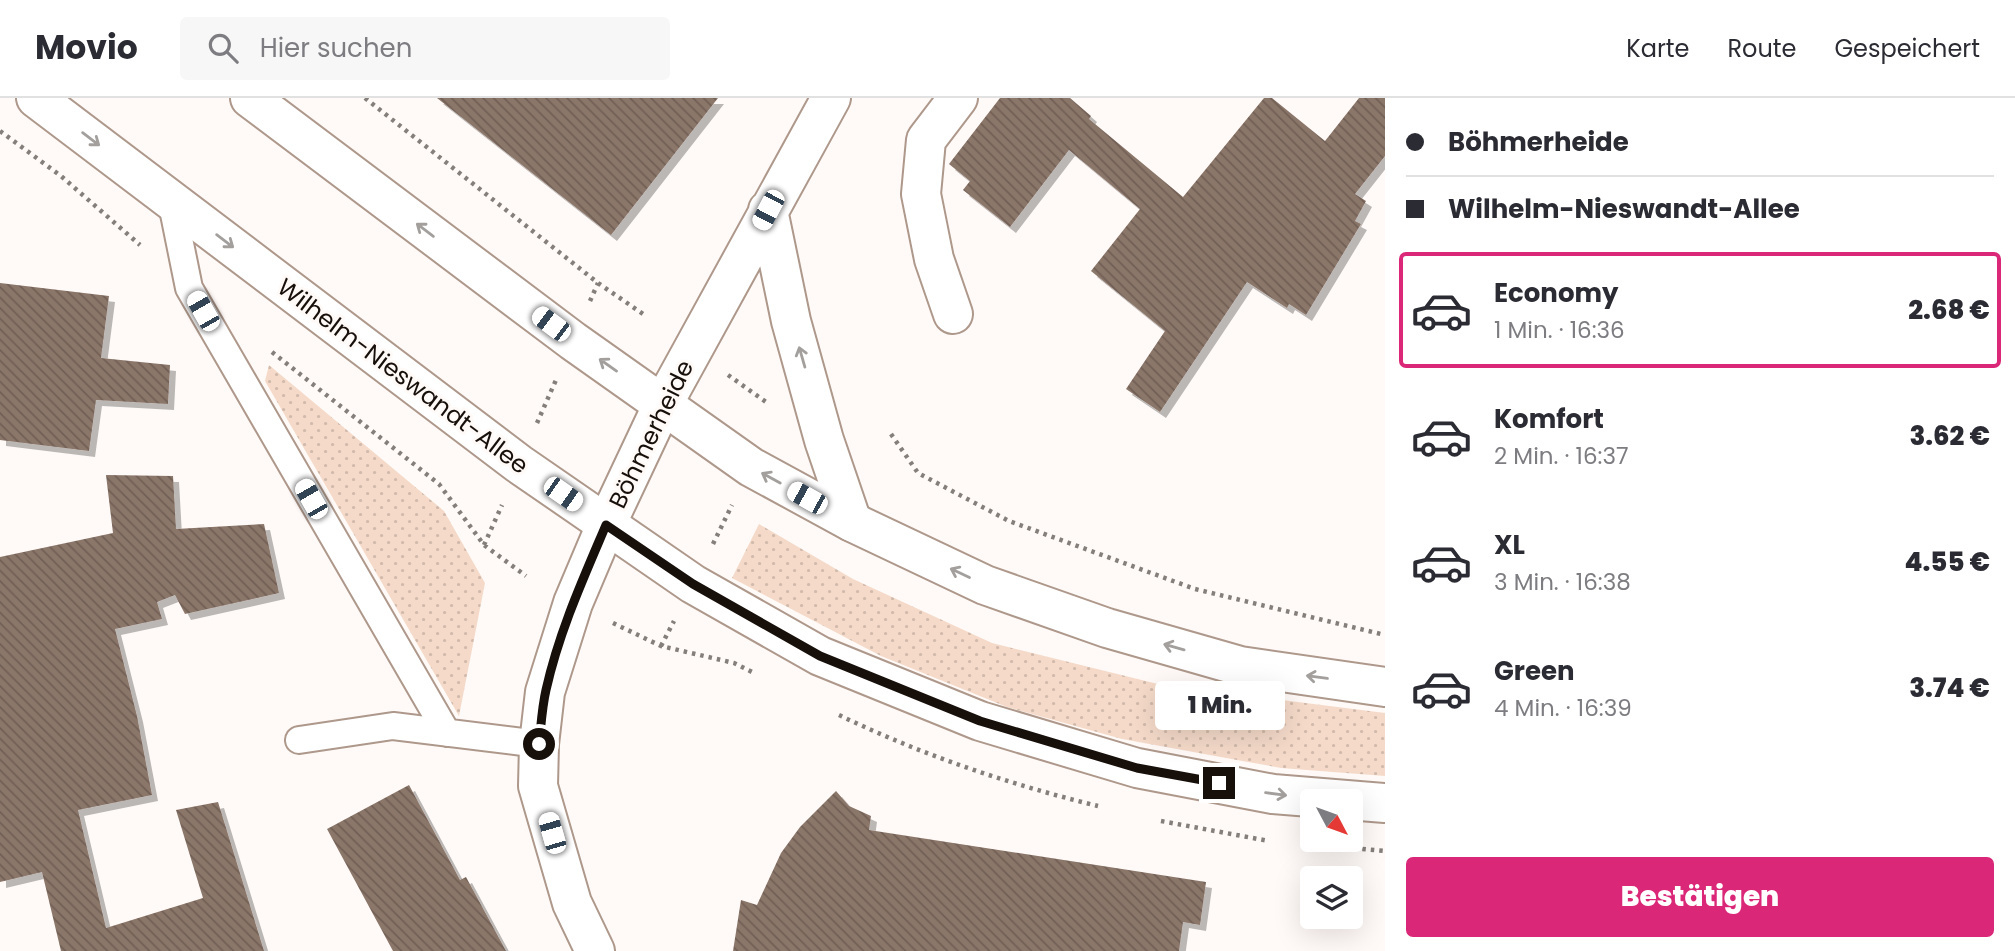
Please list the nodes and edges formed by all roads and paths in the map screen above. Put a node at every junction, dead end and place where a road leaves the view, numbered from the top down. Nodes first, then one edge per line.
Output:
1 (36, 98) edge
2 (250, 98) edge
3 (365, 98) edge
4 (831, 98) edge
5 (958, 98) edge
6 (171, 200) junction
7 (768, 210) junction
8 (598, 283) junction
9 (953, 314) dead end
10 (646, 316) dead end
11 (573, 341) junction
12 (693, 350) junction
13 (663, 404) junction
14 (777, 409) dead end
15 (891, 434) dead end
16 (519, 464) junction
17 (751, 467) junction
18 (852, 522) junction
19 (606, 525) junction
20 (484, 545) dead end
21 (693, 584) junction
22 (573, 603) junction
23 (1385, 635) edge
24 (661, 646) dead end
25 (1385, 687) edge
26 (447, 733) junction
27 (299, 740) dead end
28 (539, 744) junction
29 (1385, 803) edge
30 (595, 951) edge

1 -> 6 main road, Wilhelm-Nieswandt-Allee
11 -> 2 main road
3 - 8 path
4 - 7 main road, Böhmerheide
5 - 9 main road
6 -> 16 main road, Wilhelm-Nieswandt-Allee
6 - 26 lane
7 - 12 main road, Böhmerheide
18 -> 7 main road
8 - 10 path
8 - 11 path
13 -> 11 main road
11 - 16 path
12 - 13 main road, Böhmerheide
12 - 14 path
13 - 17 main road
13 - 19 main road, Böhmerheide
15 - 23 path
16 - 19 main road, Wilhelm-Nieswandt-Allee
16 - 20 path
18 -> 17 main road
17 - 21 path
25 -> 18 main road
19 - 21 main road, Wilhelm-Nieswandt-Allee
19 - 22 main road, Böhmerheide
21 -> 29 main road, Wilhelm-Nieswandt-Allee
22 - 24 path
22 - 28 main road, Böhmerheide
26 - 27 lane
26 - 28 lane
28 - 30 main road, Böhmerheide

